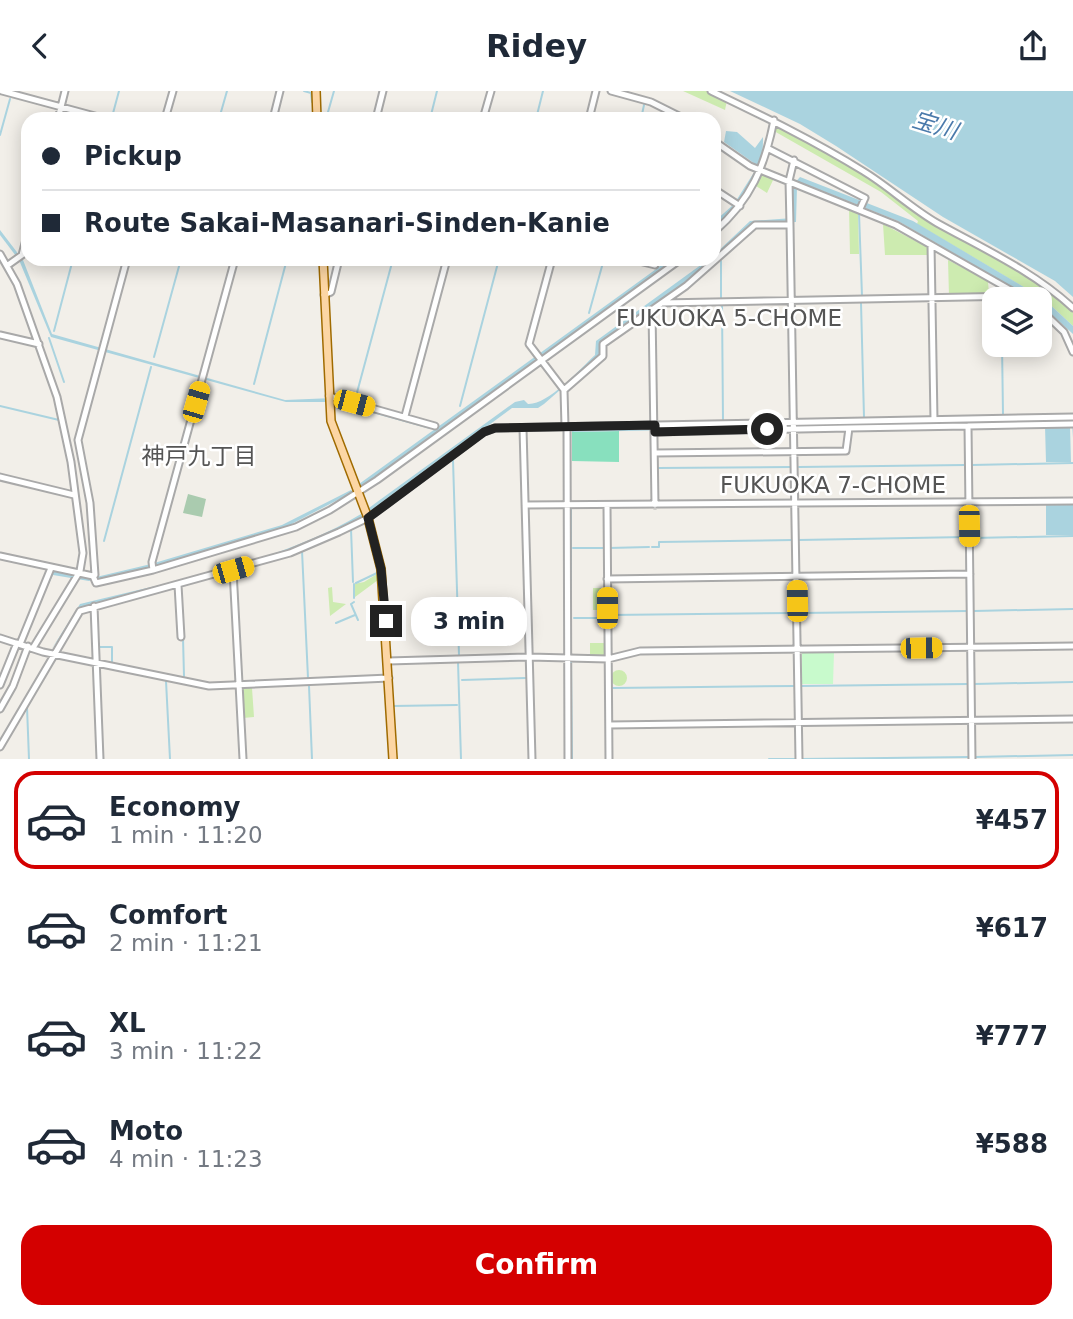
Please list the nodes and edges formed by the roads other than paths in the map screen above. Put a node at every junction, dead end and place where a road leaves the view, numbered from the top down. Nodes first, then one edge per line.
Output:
1 (2, 91) edge
2 (65, 91) edge
3 (173, 91) edge
4 (280, 91) edge
5 (316, 91) edge
6 (383, 91) edge
7 (491, 91) edge
8 (611, 91) edge
9 (711, 91) edge
10 (596, 92) edge
11 (61, 107) junction
12 (60, 112) edge
13 (80, 112) edge
14 (167, 112) edge
15 (275, 112) edge
16 (317, 112) edge
17 (378, 112) edge
18 (486, 112) edge
19 (591, 112) edge
20 (672, 112) edge
21 (774, 120) junction
22 (721, 145) edge
23 (769, 149) junction
24 (794, 160) junction
25 (759, 169) junction
26 (794, 183) junction
27 (721, 192) edge
28 (738, 204) junction
29 (861, 206) junction
30 (790, 222) junction
31 (721, 224) edge
32 (931, 245) junction
33 (0, 254) edge
34 (21, 254) edge
35 (721, 257) edge
36 (8, 265) junction
37 (125, 266) edge
38 (233, 266) edge
39 (323, 266) edge
40 (337, 266) edge
41 (445, 266) edge
42 (550, 266) edge
43 (671, 266) edge
44 (709, 266) edge
45 (1004, 287) edge
46 (324, 295) junction
47 (932, 298) junction
48 (982, 298) edge
49 (792, 301) junction
50 (662, 303) junction
51 (1073, 308) edge
52 (652, 310) junction
53 (1052, 320) edge
54 (0, 335) edge
55 (39, 344) junction
56 (1073, 352) edge
57 (539, 358) junction
58 (562, 388) junction
59 (329, 400) junction
60 (405, 416) junction
61 (934, 420) junction
62 (1073, 422) edge
63 (968, 423) junction
64 (435, 426) dead end
65 (794, 426) junction
66 (566, 427) junction
67 (523, 428) junction
68 (849, 428) junction
69 (655, 429) junction
70 (78, 440) junction
71 (67, 444) junction
72 (795, 451) junction
73 (655, 453) junction
74 (0, 477) edge
75 (358, 492) junction
76 (74, 495) junction
77 (1073, 501) edge
78 (969, 502) junction
79 (796, 503) junction
80 (568, 504) junction
81 (525, 505) junction
82 (655, 505) junction
83 (607, 506) junction
84 (368, 518) junction
85 (0, 556) edge
86 (153, 567) junction
87 (51, 568) junction
88 (233, 570) junction
89 (970, 574) junction
90 (797, 576) junction
91 (76, 577) junction
92 (93, 578) junction
93 (607, 579) junction
94 (178, 585) junction
95 (94, 606) junction
96 (181, 637) dead end
97 (0, 638) edge
98 (18, 643) junction
99 (1073, 646) edge
100 (31, 647) junction
101 (971, 647) junction
102 (798, 650) junction
103 (54, 654) junction
104 (529, 657) junction
105 (568, 659) junction
106 (608, 659) junction
107 (388, 661) junction
108 (96, 662) junction
109 (389, 678) junction
110 (0, 685) edge
111 (239, 685) junction
112 (0, 709) edge
113 (1073, 719) edge
114 (972, 720) junction
115 (799, 723) junction
116 (609, 725) junction
117 (0, 747) edge
118 (100, 759) edge
119 (243, 759) edge
120 (393, 759) edge
121 (532, 759) edge
122 (568, 759) edge
123 (609, 759) edge
124 (799, 759) edge
125 (972, 759) edge

1 - 11 street
2 - 11 street
3 - 14 street
4 - 15 street
5 - 16 main road
6 - 17 street
7 - 18 street
8 - 20 street
9 - 21 street
10 - 19 street
11 - 12 street
11 - 13 street
21 - 23 street
21 - 51 street
22 - 25 street
23 - 24 street
23 - 25 street
24 - 26 street
24 - 29 street
25 - 26 street
25 - 28 street
26 - 29 street
26 - 30 street
27 - 28 street
28 - 31 street
29 - 32 street
30 - 35 street
30 - 49 street
32 - 45 street
32 - 47 street
33 - 36 street
34 - 36 street
36 - 55 street
37 - 70 street
38 - 86 street
39 - 46 main road
40 - 46 street
41 - 60 street
42 - 57 street
43 - 57 street
44 - 50 street
46 - 59 main road
47 - 48 street
47 - 49 street
47 - 61 street
49 - 50 street
49 - 65 street
50 - 52 street
52 - 58 street
52 - 69 street
53 - 56 street
54 - 55 street
55 - 71 street
57 - 58 street
57 - 75 street
58 - 66 street
59 - 60 street
59 - 75 main road
60 - 64 street
61 - 63 street
61 - 65 street
62 - 63 street
63 - 68 street
63 - 78 street
65 - 68 street
65 - 69 street
65 - 72 street
66 - 67 street
66 - 69 street
66 - 80 street
67 - 81 street
67 - 84 street
68 - 72 street
69 - 73 street
70 - 71 street
70 - 92 street
71 - 76 street
72 - 73 street
72 - 79 street
73 - 82 street
74 - 76 street
75 - 84 main road
75 - 86 street
76 - 91 street
77 - 78 street
78 - 79 street
78 - 89 street
79 - 82 street
79 - 90 street
80 - 81 street
80 - 83 street
80 - 105 street
81 - 104 street
82 - 83 street
83 - 93 street
84 - 88 street
84 - 107 main road
85 - 87 street
86 - 92 street
87 - 91 street
87 - 98 street
88 - 94 street
88 - 111 street
89 - 90 street
89 - 101 street
90 - 93 street
90 - 102 street
91 - 92 street
91 - 100 street
93 - 106 street
94 - 95 street
94 - 96 street
95 - 103 street
95 - 108 street
97 - 98 street
98 - 100 street
98 - 110 street
99 - 101 street
100 - 103 street
100 - 112 street
101 - 102 street
101 - 114 street
102 - 106 street
102 - 115 street
103 - 108 street
103 - 117 street
104 - 105 street
104 - 107 street
104 - 121 street
105 - 106 street
105 - 122 street
106 - 116 street
107 - 109 main road
108 - 111 street
108 - 118 street
109 - 111 street
109 - 120 main road
111 - 119 street
113 - 114 street
114 - 115 street
114 - 125 street
115 - 116 street
115 - 124 street
116 - 123 street

